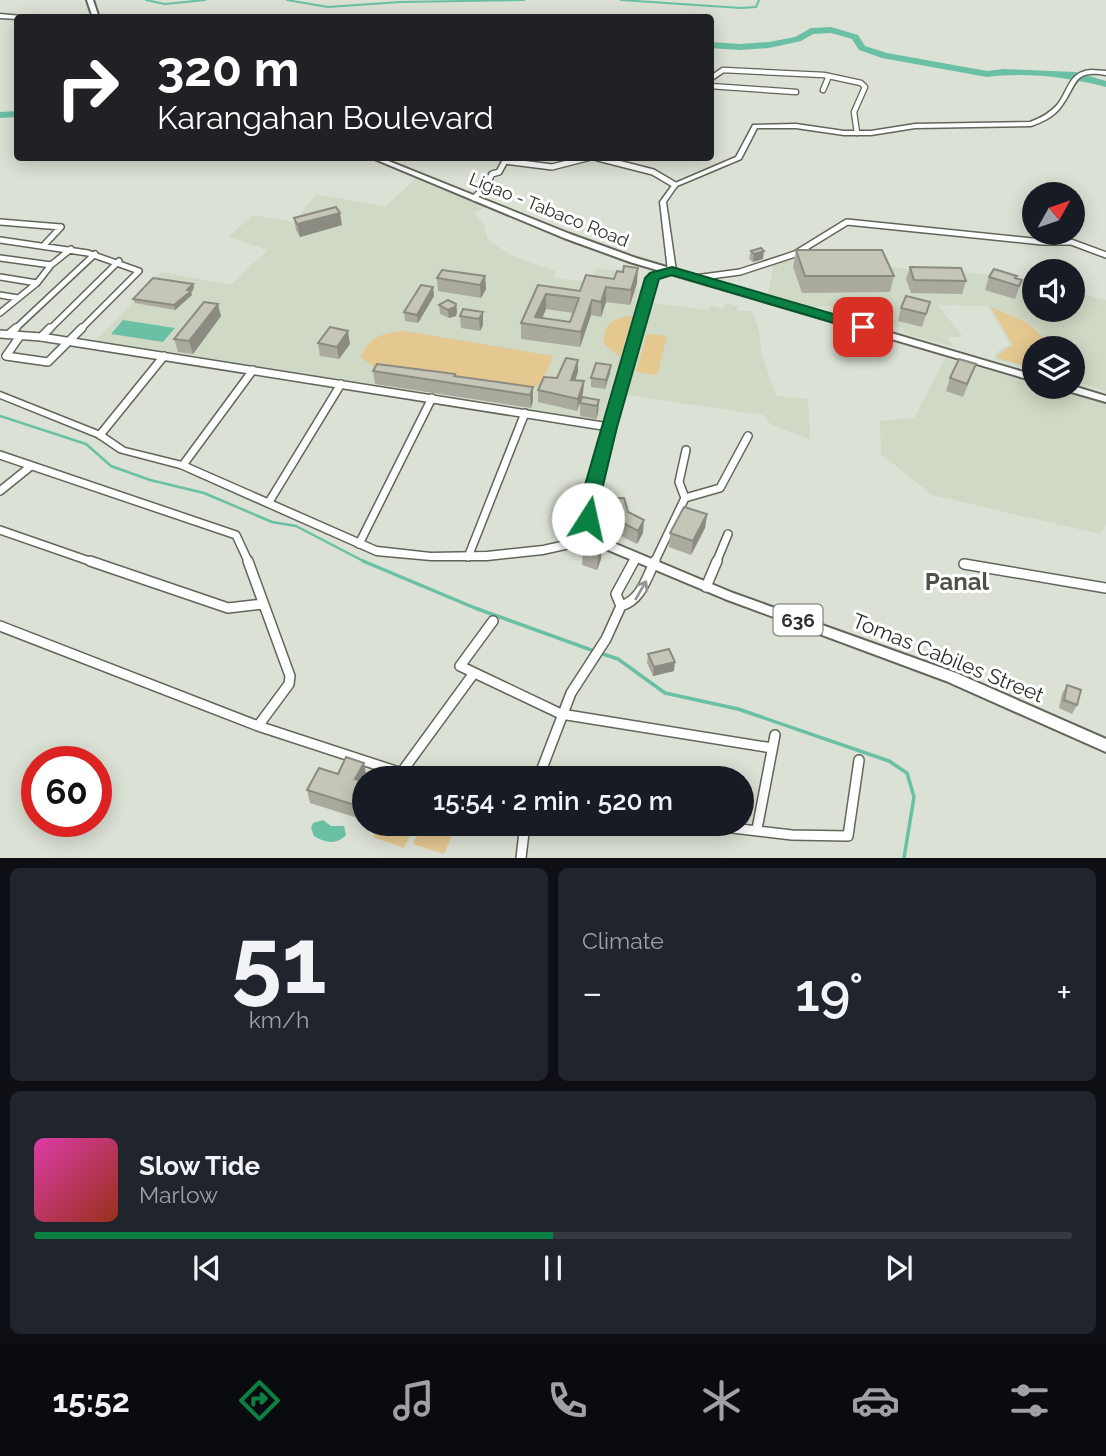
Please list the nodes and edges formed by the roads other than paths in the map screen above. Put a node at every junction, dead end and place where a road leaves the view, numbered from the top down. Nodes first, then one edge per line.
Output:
1 (1106, 73) edge
2 (714, 76) edge
3 (829, 76) junction
4 (714, 86) edge
5 (823, 90) dead end
6 (796, 92) dead end
7 (857, 133) junction
8 (384, 161) edge
9 (505, 161) edge
10 (505, 161) edge
11 (575, 161) edge
12 (614, 161) edge
13 (675, 185) junction
14 (474, 198) junction
15 (0, 222) edge
16 (0, 240) edge
17 (46, 244) junction
18 (71, 249) junction
19 (95, 254) junction
20 (1106, 255) edge
21 (0, 258) edge
22 (633, 260) junction
23 (118, 261) junction
24 (51, 265) junction
25 (672, 271) junction
26 (0, 277) edge
27 (652, 278) junction
28 (694, 278) junction
29 (37, 283) junction
30 (0, 295) edge
31 (18, 298) junction
32 (0, 313) edge
33 (0, 334) edge
34 (9, 334) junction
35 (20, 336) junction
36 (41, 337) junction
37 (69, 342) junction
38 (164, 356) junction
39 (253, 370) junction
40 (1022, 374) edge
41 (341, 384) junction
42 (1085, 393) edge
43 (0, 395) edge
44 (432, 398) junction
45 (1106, 399) edge
46 (526, 413) junction
47 (609, 427) junction
48 (100, 435) junction
49 (748, 436) dead end
50 (686, 450) dead end
51 (0, 455) edge
52 (183, 465) junction
53 (31, 466) junction
54 (0, 491) edge
55 (685, 498) junction
56 (269, 502) junction
57 (0, 530) edge
58 (728, 534) dead end
59 (597, 538) junction
60 (359, 544) junction
61 (468, 557) junction
62 (636, 558) junction
63 (964, 564) dead end
64 (654, 565) junction
65 (706, 587) junction
66 (1106, 587) edge
67 (263, 604) junction
68 (621, 606) junction
69 (493, 621) dead end
70 (2, 630) edge
71 (474, 673) junction
72 (561, 714) junction
73 (258, 726) junction
74 (775, 735) dead end
75 (1106, 746) edge
76 (772, 748) junction
77 (859, 760) dead end
78 (380, 766) edge
79 (406, 766) edge
80 (543, 766) edge
81 (754, 829) edge
82 (757, 829) junction
83 (524, 836) edge
84 (521, 858) edge

1 - 7 street
2 - 3 street
3 - 5 street
3 - 7 street
4 - 6 street
7 - 13 street
8 - 14 main road, Ligao - Tabaco Road
9 - 14 street
10 - 11 street
12 - 13 street
13 - 25 street
14 - 22 main road, Ligao - Tabaco Road
15 - 17 street
16 - 17 street
17 - 18 street
18 - 19 street
18 - 24 street
19 - 23 street
19 - 34 street
20 - 28 street
21 - 24 street
22 - 25 main road, Ligao - Tabaco Road
22 - 27 main road, Ligao - Tabaco Road
23 - 36 street
23 - 37 street
24 - 29 street
25 - 27 main road
25 - 28 main road, Ligao - Tabaco Road
26 - 29 street
27 - 47 main road
28 - 40 main road, Ligao - Tabaco Road
29 - 31 street
30 - 31 street
31 - 32 street
33 - 34 street
34 - 35 street
35 - 36 street
35 - 37 street
36 - 37 street
37 - 38 street
38 - 39 street
38 - 48 street
39 - 41 street
39 - 52 street
41 - 44 street
41 - 56 street
42 - 45 main road
43 - 48 street
44 - 46 street
44 - 60 street
46 - 47 street
46 - 61 street
47 - 59 main road
48 - 52 street
49 - 55 street
50 - 55 street
51 - 53 street
52 - 56 street
53 - 54 street
53 - 67 street
55 - 64 street
56 - 60 street
57 - 67 street
58 - 65 street
59 - 61 street
59 - 62 main road, Tomas Cabiles Street / 636
60 - 61 street
62 - 64 main road, Tomas Cabiles Street / 636
62 - 68 street
63 - 66 street
64 - 65 main road, Tomas Cabiles Street / 636
68 -> 64 street
65 - 75 main road, Tomas Cabiles Street / 636
67 - 73 street
68 - 72 street
69 - 71 street
70 - 73 street
71 - 72 street
71 - 79 street
72 - 76 street
72 - 80 street
73 - 78 street
74 - 76 street
76 - 82 street
77 - 82 street
81 - 82 street
83 - 84 street

